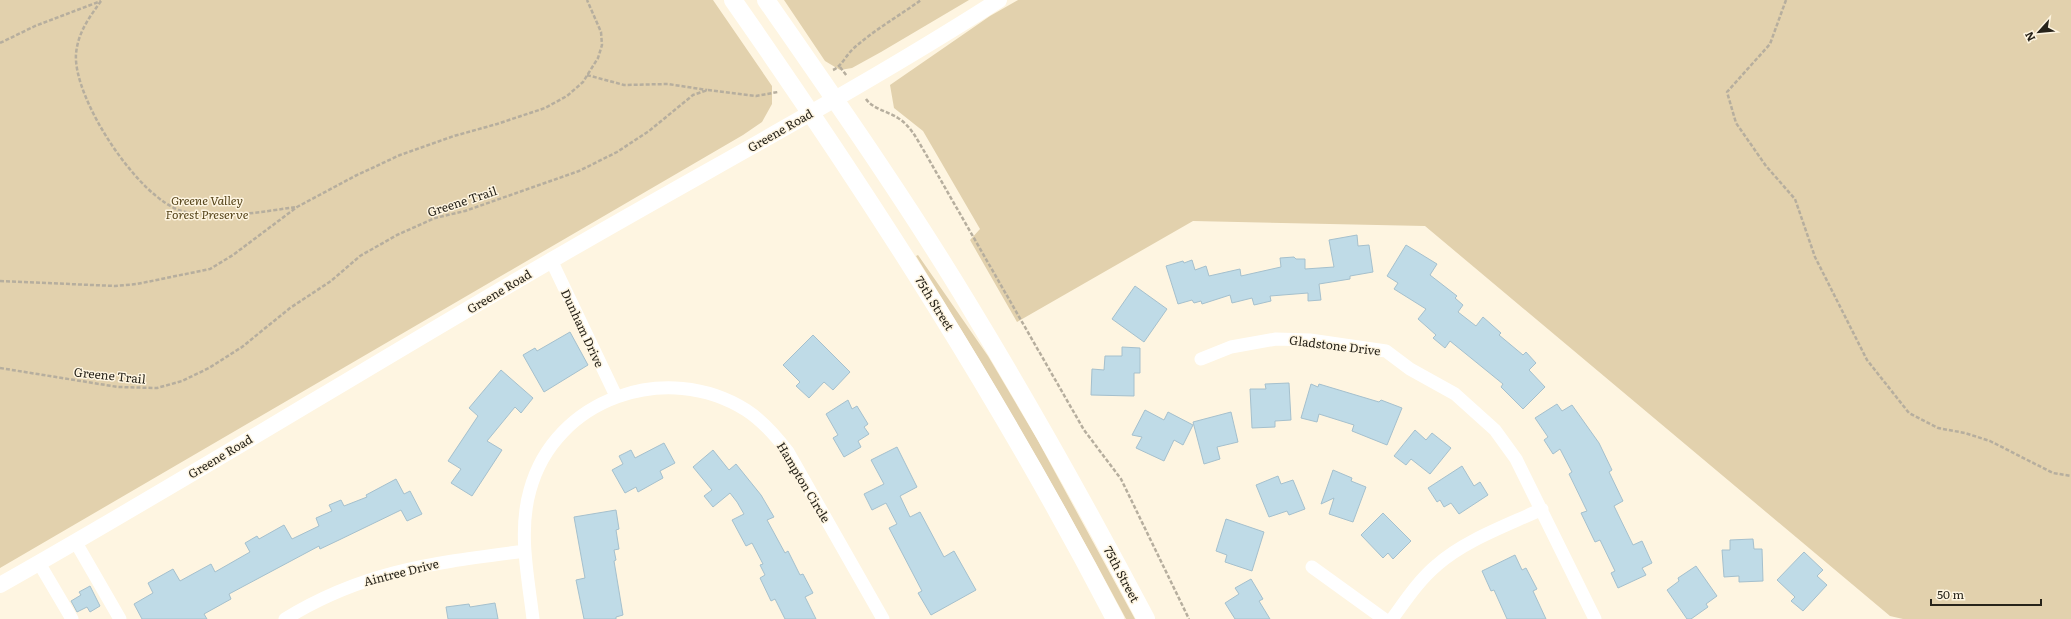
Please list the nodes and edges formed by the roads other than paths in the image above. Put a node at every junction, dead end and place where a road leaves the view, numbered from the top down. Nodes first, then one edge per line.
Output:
1 (733, 0) edge
2 (766, 0) edge
3 (1000, 0) edge
4 (834, 99) junction
5 (811, 112) junction
6 (551, 260) junction
7 (1201, 359) dead end
8 (616, 396) junction
9 (1542, 509) junction
10 (75, 542) junction
11 (525, 551) junction
12 (39, 563) junction
13 (1312, 567) dead end
14 (0, 585) edge
15 (72, 619) edge
16 (120, 619) edge
17 (285, 619) edge
18 (533, 619) edge
19 (883, 619) edge
20 (1115, 619) edge
21 (1146, 619) edge
22 (1384, 619) edge
23 (1392, 619) edge
24 (1595, 619) edge

1 - 5 main road, 75th Street
2 - 4 main road, 75th Street
3 - 4 street, Greene Road
4 - 5 street, Greene Road
4 - 21 main road, 75th Street
5 - 6 street, Greene Road
5 - 20 main road, 75th Street
6 - 8 street, Dunham Drive
6 - 10 street, Greene Road
7 - 9 street, Gladstone Drive
8 - 11 street, Hampton Circle
8 - 19 street, Hampton Circle
9 - 23 street
9 - 24 street, Gladstone Drive
10 - 12 street, Greene Road
10 - 16 street
11 - 17 street, Aintree Drive
11 - 18 street
12 - 14 street, Greene Road
12 - 15 street
13 - 22 street

